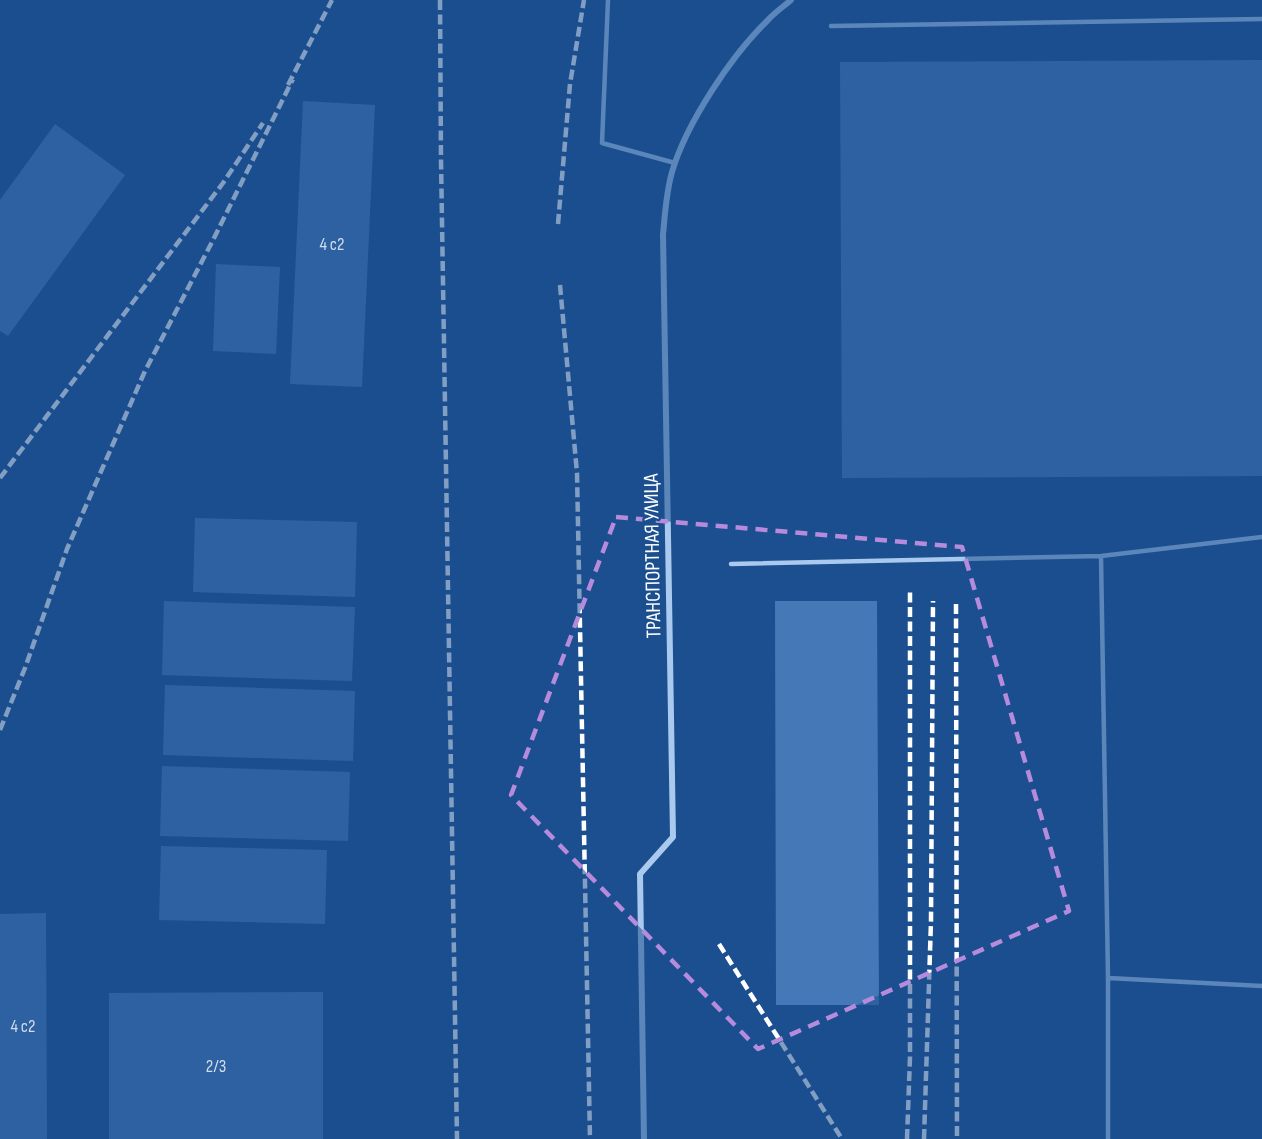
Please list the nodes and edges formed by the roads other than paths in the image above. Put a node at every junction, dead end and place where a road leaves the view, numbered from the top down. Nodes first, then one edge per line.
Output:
1 (608, 0) edge
2 (791, 0) edge
3 (1262, 19) edge
4 (831, 26) dead end
5 (675, 163) junction
6 (1262, 537) edge
7 (1101, 556) junction
8 (731, 564) dead end
9 (1108, 978) junction
10 (1262, 986) edge
11 (644, 1139) edge
12 (1108, 1139) edge

1 - 5 lane
2 - 5 street, ТРАНСПОРТНАЯ УЛИЦА
3 - 4 lane
5 - 11 street, ТРАНСПОРТНАЯ УЛИЦА
6 - 7 lane
7 - 8 lane
7 - 9 lane
9 - 10 lane
9 - 12 lane

